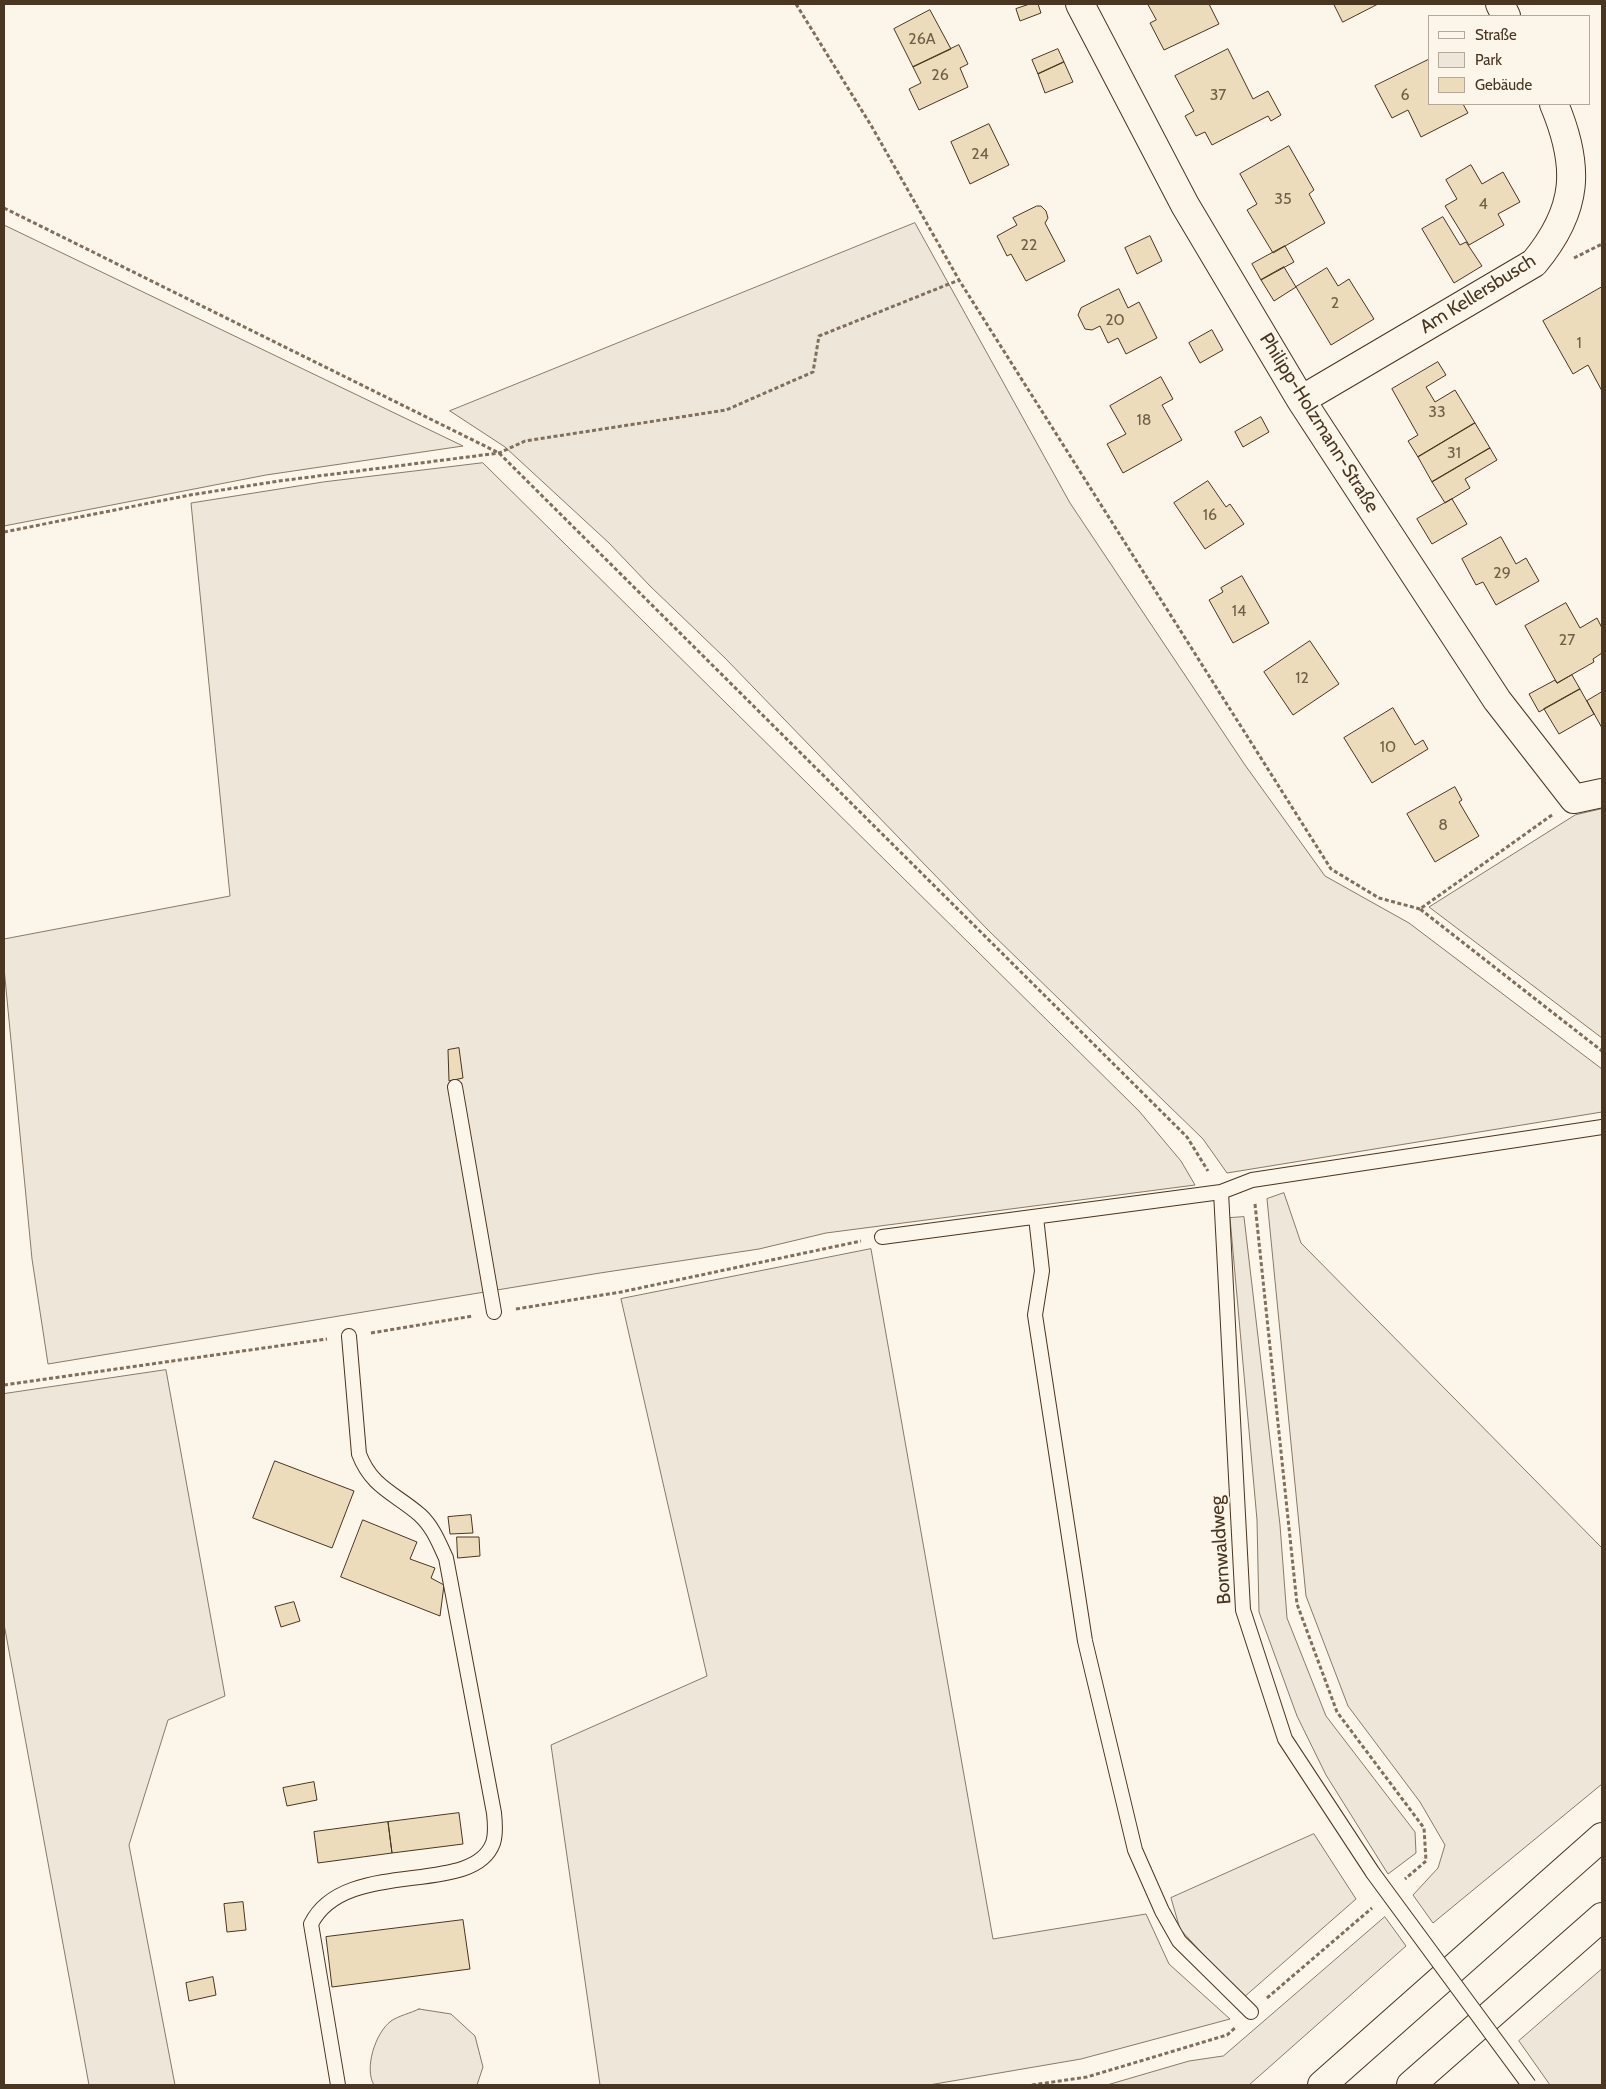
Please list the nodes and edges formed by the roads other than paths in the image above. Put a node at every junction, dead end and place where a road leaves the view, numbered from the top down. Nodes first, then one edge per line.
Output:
1 (1080, 4) edge
2 (1554, 105) edge
3 (1301, 400) junction
4 (1602, 792) edge
5 (455, 1086) dead end
6 (1602, 1127) edge
7 (1221, 1192) junction
8 (1036, 1217) junction
9 (882, 1237) road end
10 (494, 1312) road end
11 (350, 1336) road end
12 (1602, 1837) edge
13 (1602, 1917) edge
14 (1251, 2012) dead end
15 (338, 2085) edge
16 (1322, 2085) edge
17 (1410, 2085) edge
18 (1529, 2085) edge

1 - 3 main road, Philipp-Holzmann-Straße
2 - 3 main road, Am Kellersbusch
3 - 4 main road, Philipp-Holzmann-Straße
5 - 10 lane
6 - 7 lane
7 - 8 lane
7 - 18 lane, Bornwaldweg, bridge
8 - 9 lane
8 - 14 lane
11 - 15 lane
12 - 16 main road
13 - 17 main road

